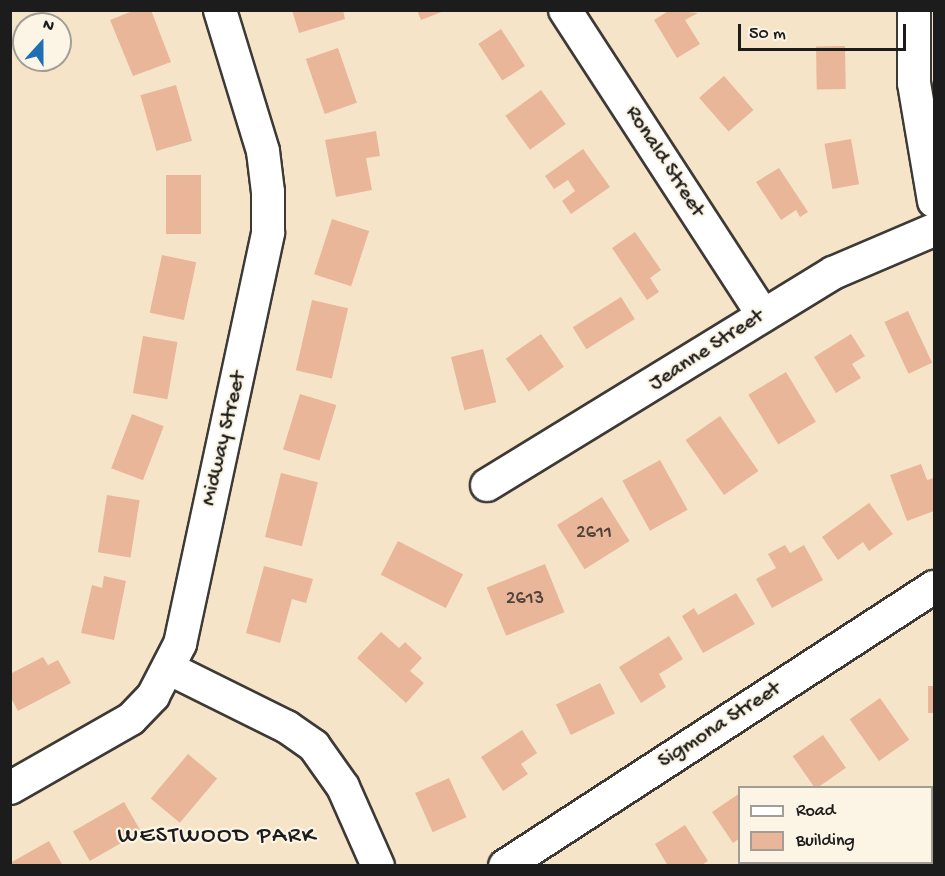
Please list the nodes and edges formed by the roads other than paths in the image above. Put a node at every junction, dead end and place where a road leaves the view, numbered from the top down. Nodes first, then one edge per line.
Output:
1 (220, 10) edge
2 (565, 10) edge
3 (914, 10) edge
4 (934, 201) edge
5 (934, 230) edge
6 (763, 315) junction
7 (487, 485) dead end
8 (934, 587) edge
9 (170, 669) junction
10 (10, 788) edge
11 (378, 866) edge
12 (505, 866) edge

1 - 9 street, Midway Street
2 - 6 street, Ronald Street
3 - 4 street
5 - 6 street, Jeanne Street
6 - 7 street, Jeanne Street
8 - 12 street, Sigmona Street
9 - 10 street, Midway Street
9 - 11 street

